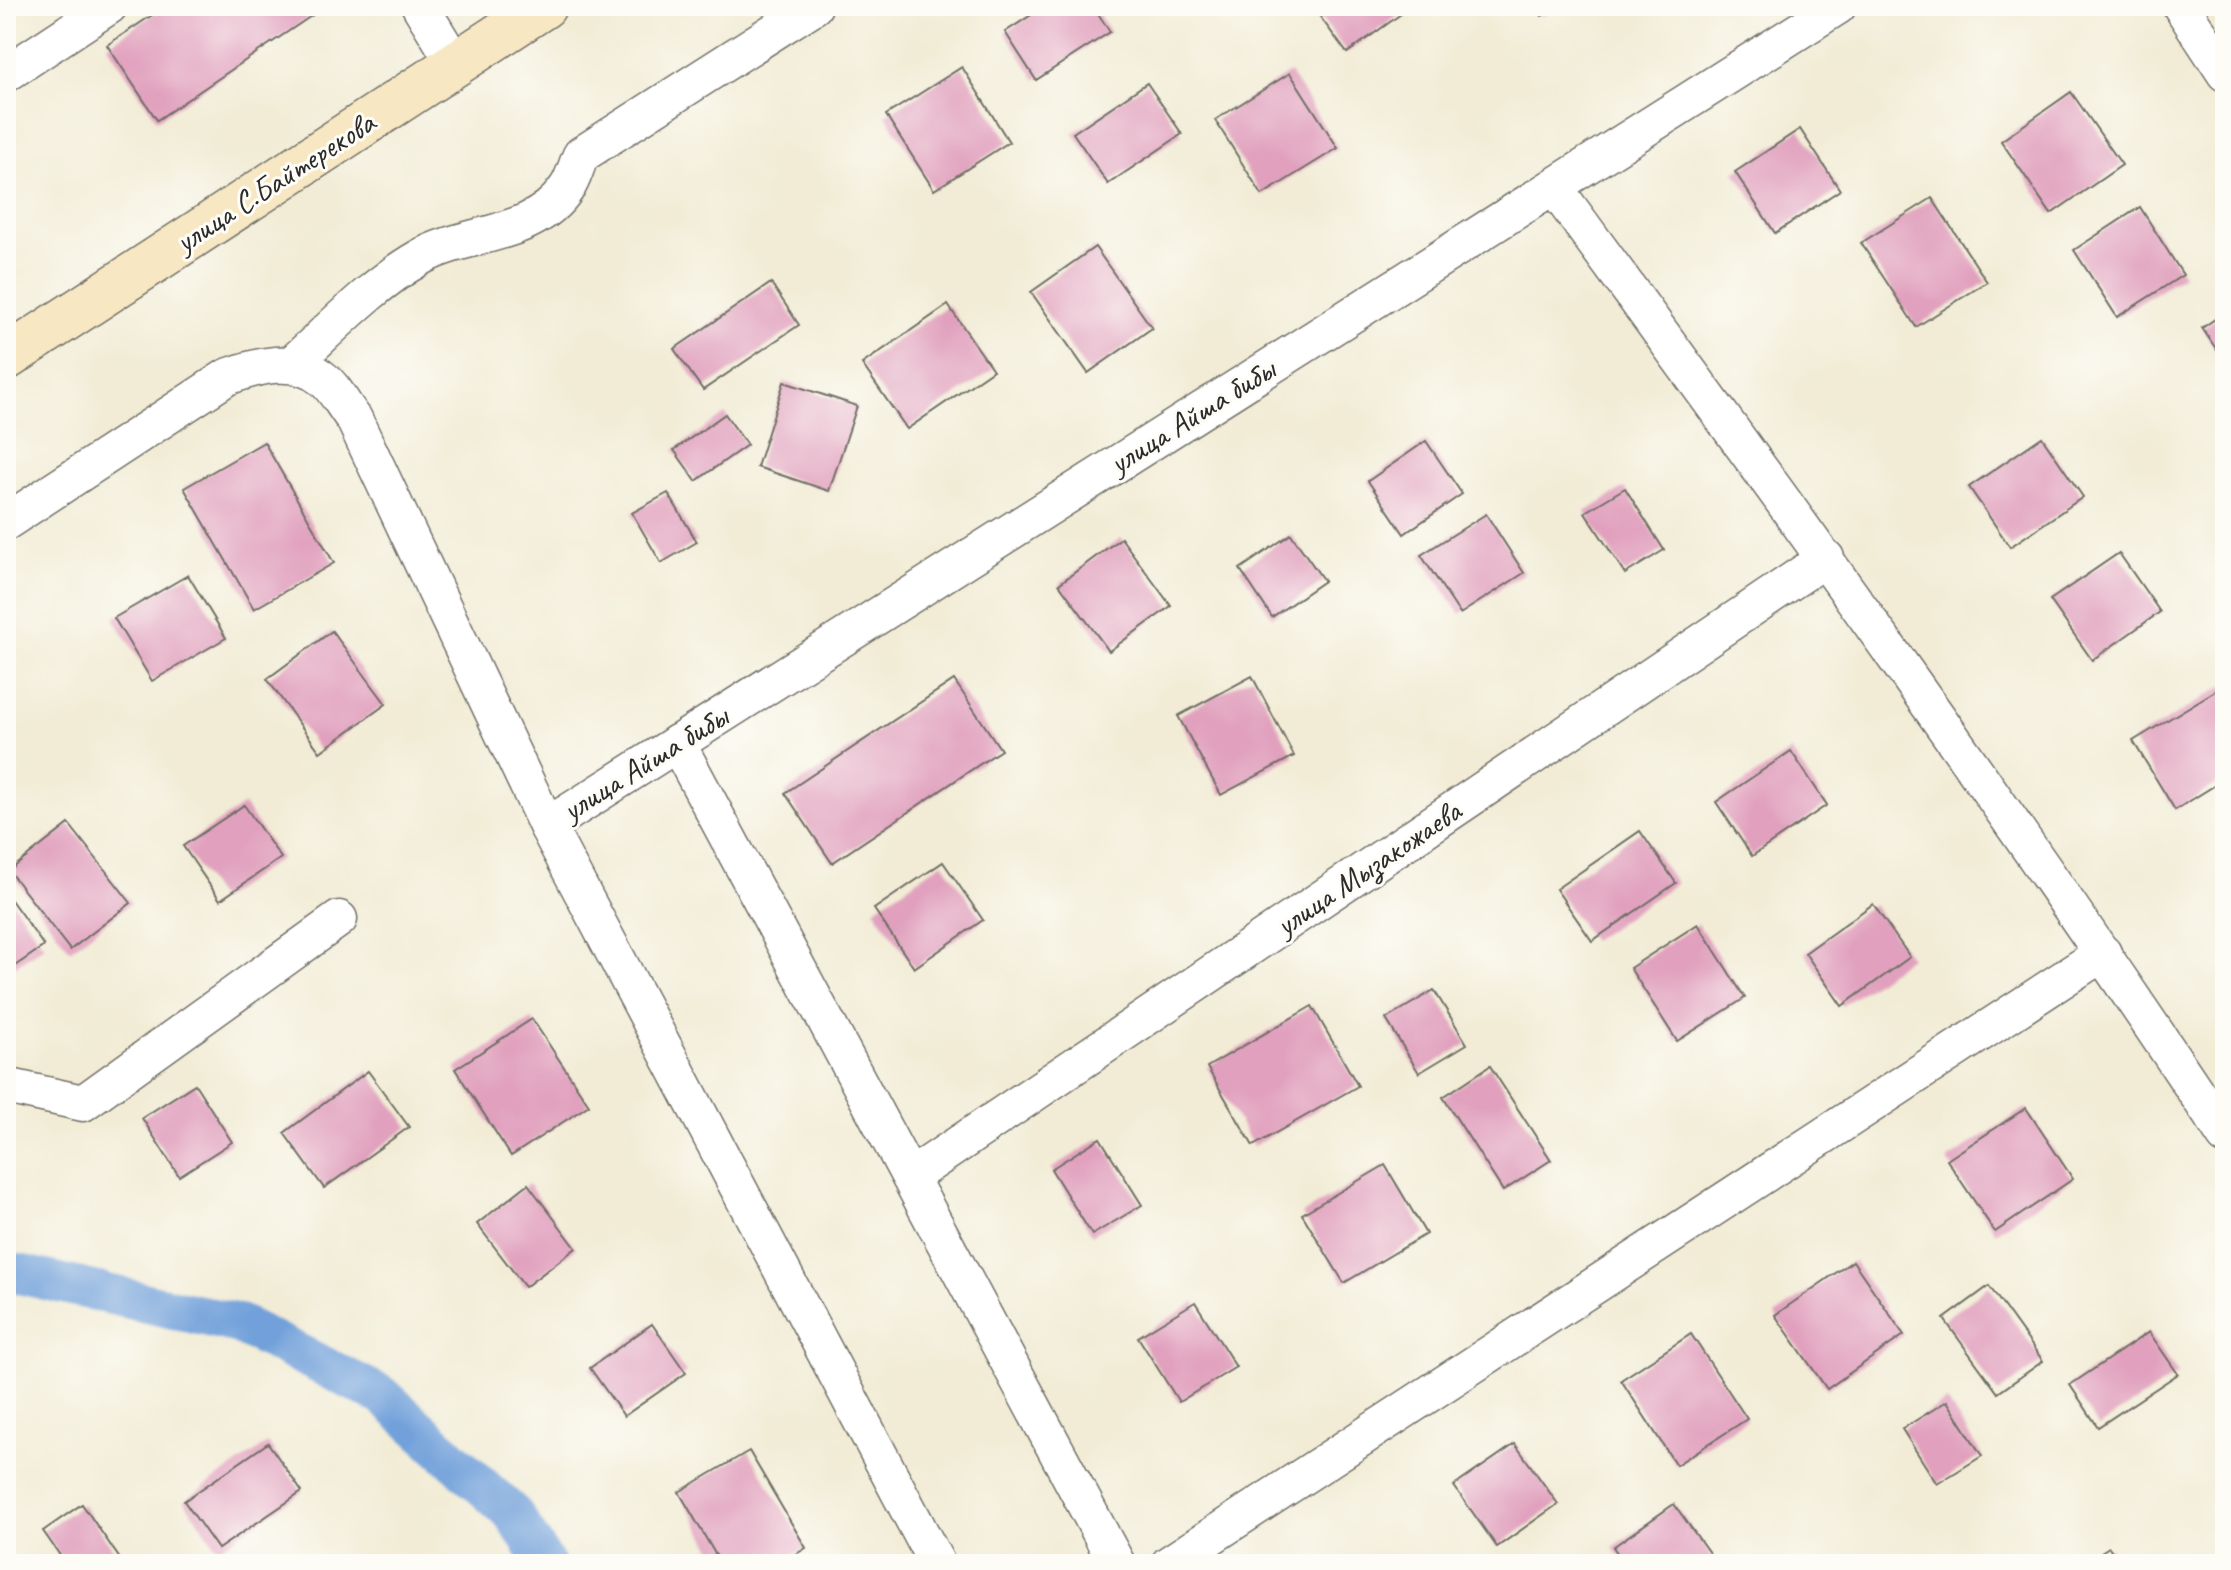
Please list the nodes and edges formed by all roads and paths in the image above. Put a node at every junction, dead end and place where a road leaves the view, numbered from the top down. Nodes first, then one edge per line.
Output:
1 (109, 6) edge
2 (420, 6) edge
3 (544, 6) edge
4 (814, 6) edge
5 (1838, 6) edge
6 (2181, 6) edge
7 (456, 65) junction
8 (2225, 73) edge
9 (6, 74) edge
10 (1554, 187) junction
11 (6, 358) edge
12 (292, 364) junction
13 (6, 522) edge
14 (1826, 558) junction
15 (677, 743) junction
16 (547, 826) junction
17 (339, 919) dead end
18 (2103, 953) junction
19 (6, 1086) edge
20 (2225, 1136) edge
21 (910, 1177) junction
22 (937, 1564) edge
23 (1117, 1564) edge
24 (1169, 1564) edge

1 - 9 street
2 - 7 street
3 - 7 main road, улица С.Байтерекова
4 - 12 street
5 - 10 street, улица Айша бибы
6 - 8 street
7 - 11 main road, улица С.Байтерекова
10 - 14 street
10 - 15 street, улица Айша бибы
12 - 13 street
12 - 16 street
14 - 18 street
14 - 21 street, улица Мызакожаева
15 - 16 street, улица Айша бибы
15 - 21 street
16 - 22 street
17 - 19 street
18 - 20 street
18 - 24 street
21 - 23 street

